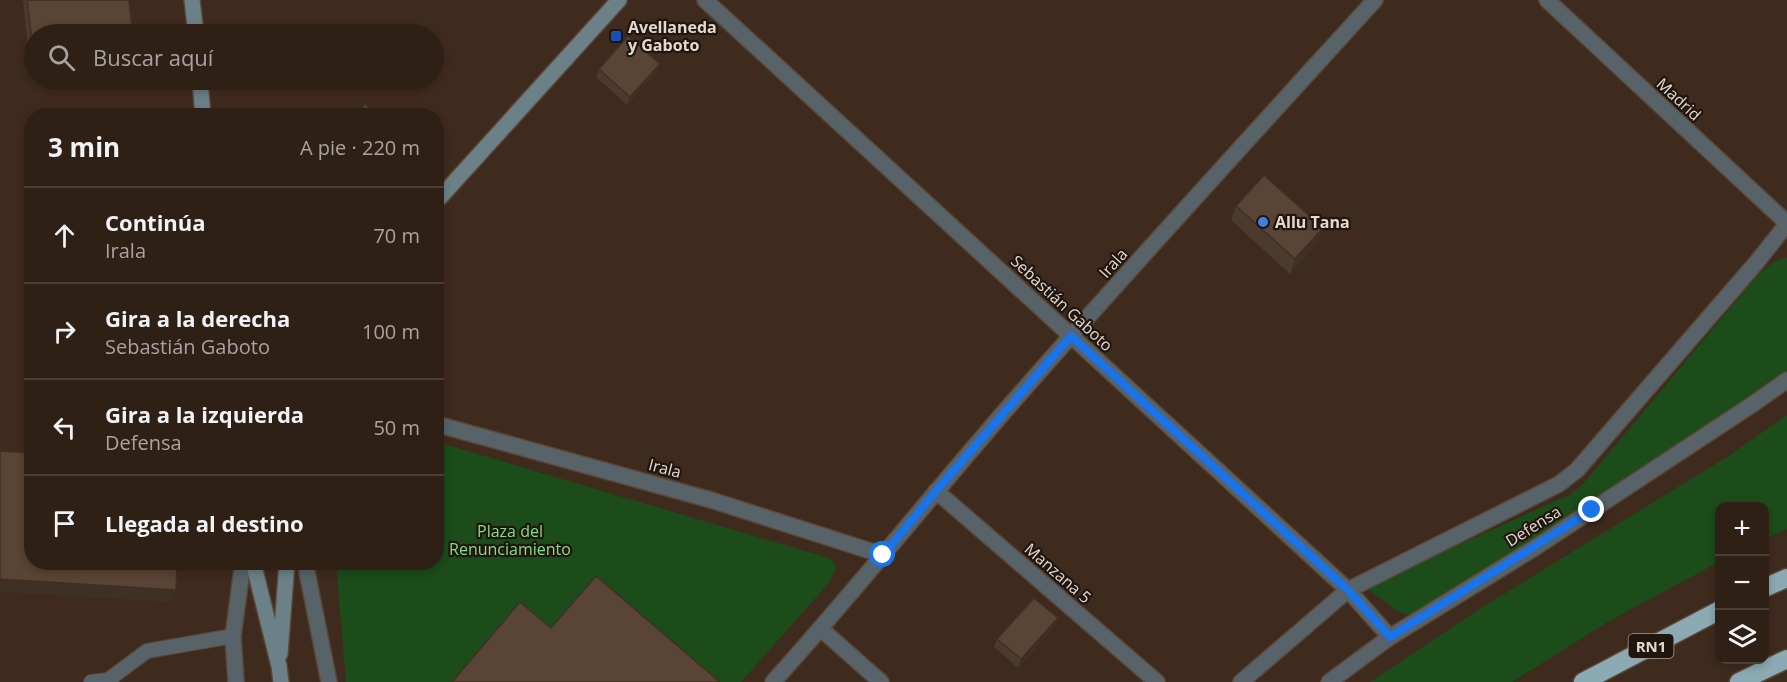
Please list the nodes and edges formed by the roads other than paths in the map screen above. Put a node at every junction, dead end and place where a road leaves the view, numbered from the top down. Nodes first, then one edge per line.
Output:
1 (192, 0) edge
2 (619, 0) edge
3 (705, 0) edge
4 (1375, 0) edge
5 (1547, 0) edge
6 (195, 24) edge
7 (201, 90) edge
8 (202, 108) edge
9 (444, 192) edge
10 (1787, 223) edge
11 (1071, 336) junction
12 (1787, 380) edge
13 (444, 426) edge
14 (936, 491) junction
15 (883, 555) junction
16 (242, 570) edge
17 (255, 570) edge
18 (286, 570) edge
19 (307, 570) edge
20 (1787, 578) edge
21 (1769, 586) edge
22 (1348, 590) junction
23 (1715, 612) edge
24 (821, 629) junction
25 (233, 636) junction
26 (1390, 637) junction
27 (1787, 659) edge
28 (279, 666) junction
29 (91, 682) edge
30 (236, 682) edge
31 (281, 682) edge
32 (329, 682) edge
33 (773, 682) edge
34 (881, 682) edge
35 (1157, 682) edge
36 (1241, 682) edge
37 (1329, 682) edge
38 (1582, 682) edge
39 (1739, 682) edge

1 - 6 main road
2 - 9 main road
3 - 11 street, Sebastián Gaboto
4 - 11 street, Irala
5 - 10 street, Madrid
7 - 8 main road
10 - 22 street
11 - 14 street, Irala
11 - 22 street, Sebastián Gaboto
12 - 26 street, Defensa
13 - 15 street, Irala
14 - 15 street, Irala
14 - 35 street, Manzana 5
15 - 24 street, Irala
16 - 25 street
17 - 28 main road
18 - 28 main road
19 - 32 street
20 - 21 highway
22 - 26 street, Sebastián Gaboto
22 - 36 street
23 - 38 highway, RN1
24 - 33 street, Irala
24 - 34 street
25 - 29 lane
25 - 30 street
26 - 37 street, Defensa
27 - 39 highway
28 - 31 main road

